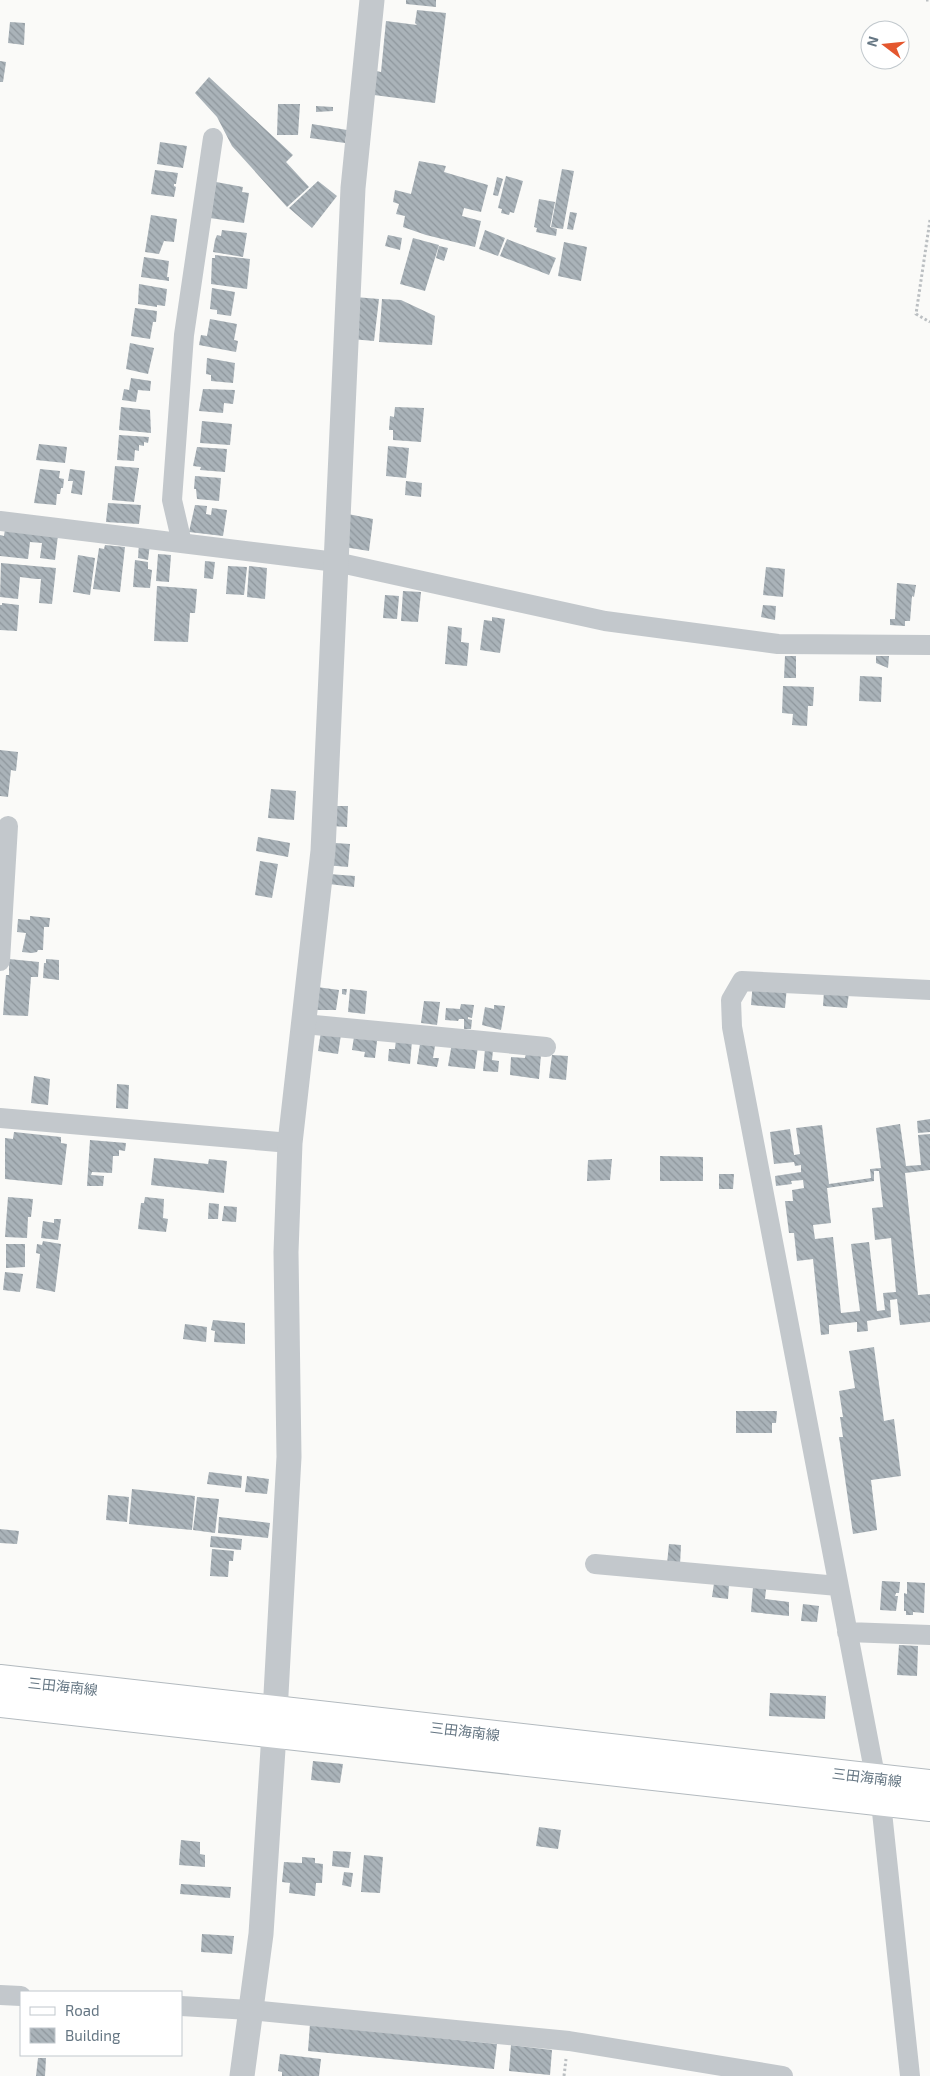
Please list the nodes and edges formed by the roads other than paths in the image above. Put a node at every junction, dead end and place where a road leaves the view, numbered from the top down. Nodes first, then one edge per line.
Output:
1 (372, 0) edge
2 (213, 138) dead end
3 (0, 521) edge
4 (182, 543) junction
5 (336, 562) junction
6 (930, 645) edge
7 (8, 826) dead end
8 (0, 961) edge
9 (930, 990) edge
10 (304, 1024) junction
11 (546, 1047) dead end
12 (0, 1118) edge
13 (290, 1143) junction
14 (595, 1564) dead end
15 (838, 1586) junction
16 (847, 1632) junction
17 (930, 1635) edge
18 (0, 1679) edge
19 (0, 1703) edge
20 (274, 1721) junction
21 (930, 1784) edge
22 (877, 1790) junction
23 (930, 1807) edge
24 (0, 1995) edge
25 (20, 1996) edge
26 (182, 2006) edge
27 (250, 2010) junction
28 (242, 2076) edge
29 (783, 2076) edge
30 (910, 2076) edge

1 - 5 street
2 - 4 street
3 - 4 street
4 - 5 street
5 - 6 street
5 - 10 street
7 - 8 street
9 - 15 street
10 - 11 street
10 - 13 street
12 - 13 street
13 - 20 street
14 - 15 street
15 - 16 street
16 - 17 street
16 - 22 street
18 - 20 main road, 三田海南線
19 - 20 main road, 三田海南線
20 - 22 main road, 三田海南線
20 - 27 street
21 - 22 main road, 三田海南線
22 - 23 main road, 三田海南線
22 - 30 street
24 - 25 street
26 - 27 street
27 - 28 street
27 - 29 street

